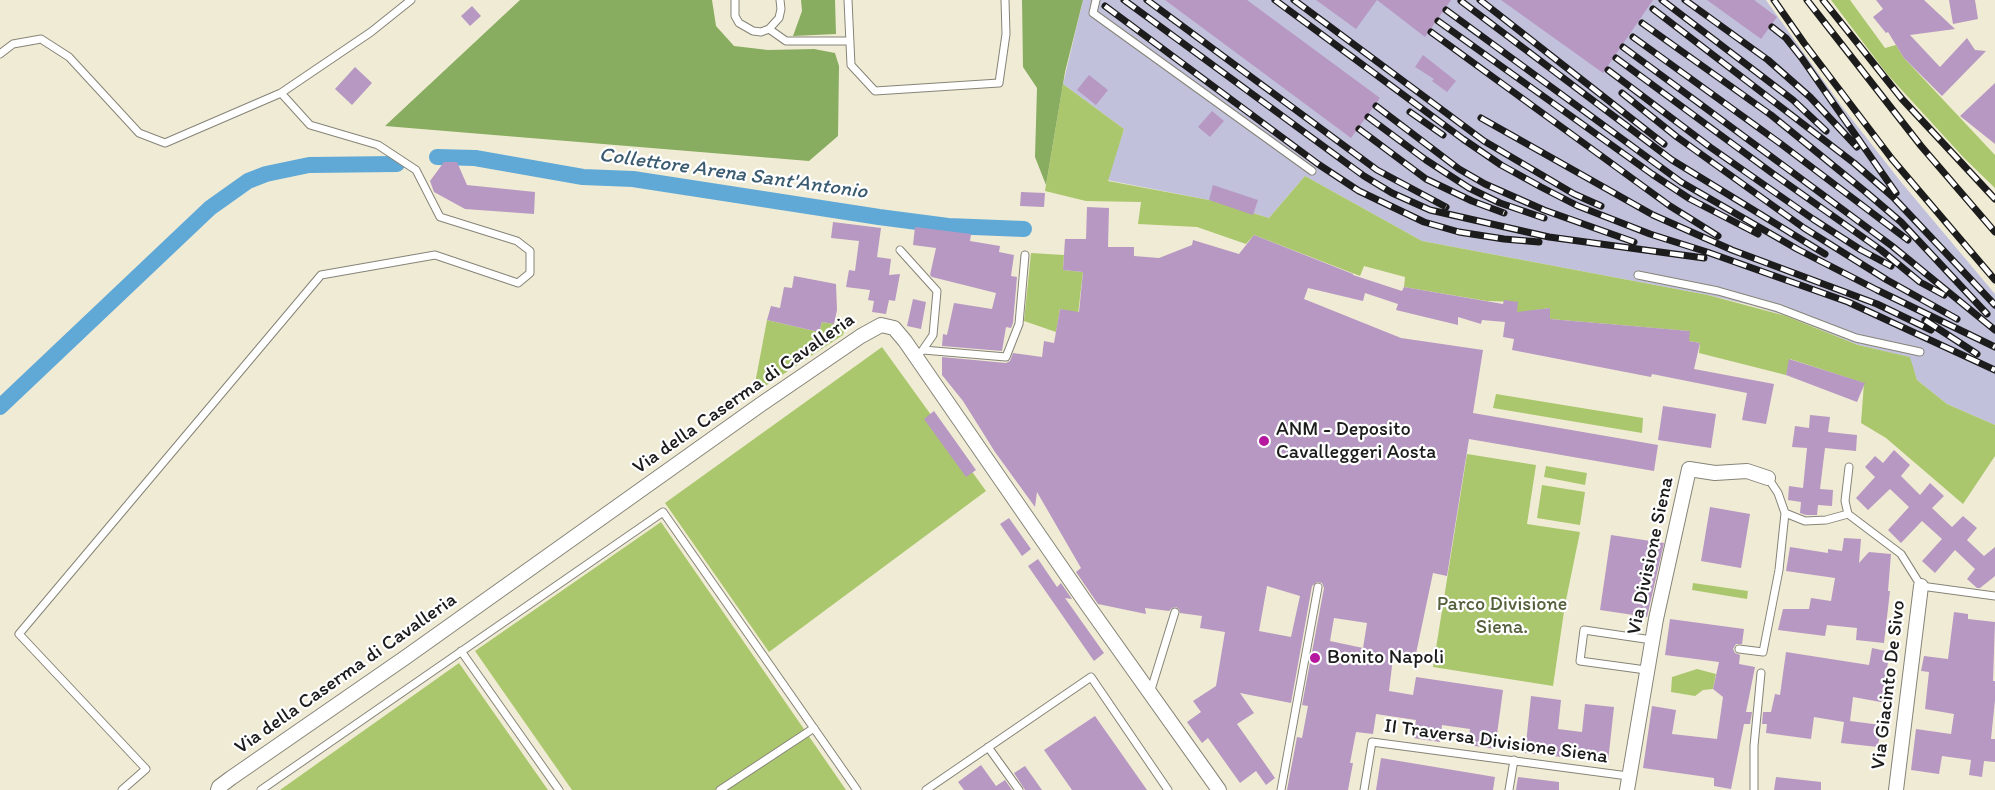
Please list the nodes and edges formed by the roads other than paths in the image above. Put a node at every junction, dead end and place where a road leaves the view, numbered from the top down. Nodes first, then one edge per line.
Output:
1 (411, 0) edge
2 (735, 0) edge
3 (780, 0) edge
4 (848, 0) edge
5 (1005, 0) edge
6 (1096, 0) edge
7 (769, 29) junction
8 (850, 41) junction
9 (0, 54) edge
10 (281, 93) junction
11 (1312, 171) dead end
12 (900, 250) dead end
13 (1025, 255) dead end
14 (1638, 275) dead end
15 (1920, 352) dead end
16 (920, 354) junction
17 (1849, 467) dead end
18 (1768, 478) joint
19 (1785, 513) junction
20 (1848, 514) junction
21 (1921, 586) junction
22 (1318, 587) dead end
23 (1995, 596) edge
24 (1175, 612) dead end
25 (1652, 640) junction
26 (1739, 649) dead end
27 (461, 651) junction
28 (1646, 670) junction
29 (1761, 673) dead end
30 (1150, 693) junction
31 (814, 728) junction
32 (988, 747) junction
33 (1514, 760) junction
34 (1627, 783) edge
35 (122, 790) edge
36 (218, 790) edge
37 (261, 790) edge
38 (559, 790) edge
39 (720, 790) edge
40 (857, 790) edge
41 (926, 790) edge
42 (1018, 790) edge
43 (1168, 790) edge
44 (1219, 790) edge
45 (1281, 790) edge
46 (1364, 790) edge
47 (1509, 790) edge
48 (1754, 790) edge
49 (1896, 790) edge

1 - 10 lane
2 - 7 lane
3 - 7 lane
4 - 8 lane
5 - 8 lane
6 - 11 lane
7 - 8 lane
9 - 10 lane
10 - 35 lane
12 - 16 lane
13 - 16 lane
14 - 15 lane
16 - 30 street, Via della Caserma di Cavalleria
16 - 36 street, Via della Caserma di Cavalleria
17 - 20 lane
18 - 19 lane, Via Divisione Siena
18 - 25 street, Via Divisione Siena
19 - 20 lane
19 - 26 lane, Via Divisione Siena
20 - 21 lane
21 - 23 lane
21 - 49 street, Via Giacinto De Sivo
22 - 45 lane
24 - 30 lane
25 - 28 street, Via Divisione Siena
25 - 28 lane
27 - 31 lane
27 - 37 lane
27 - 38 lane
28 - 34 street, Via Divisione Siena
29 - 48 lane
30 - 44 street, Via della Caserma di Cavalleria
31 - 39 lane
31 - 40 lane
32 - 41 lane
32 - 42 lane
32 - 43 lane
33 - 34 lane, II Traversa Divisione Siena
33 - 46 lane, II Traversa Divisione Siena
33 - 47 lane

